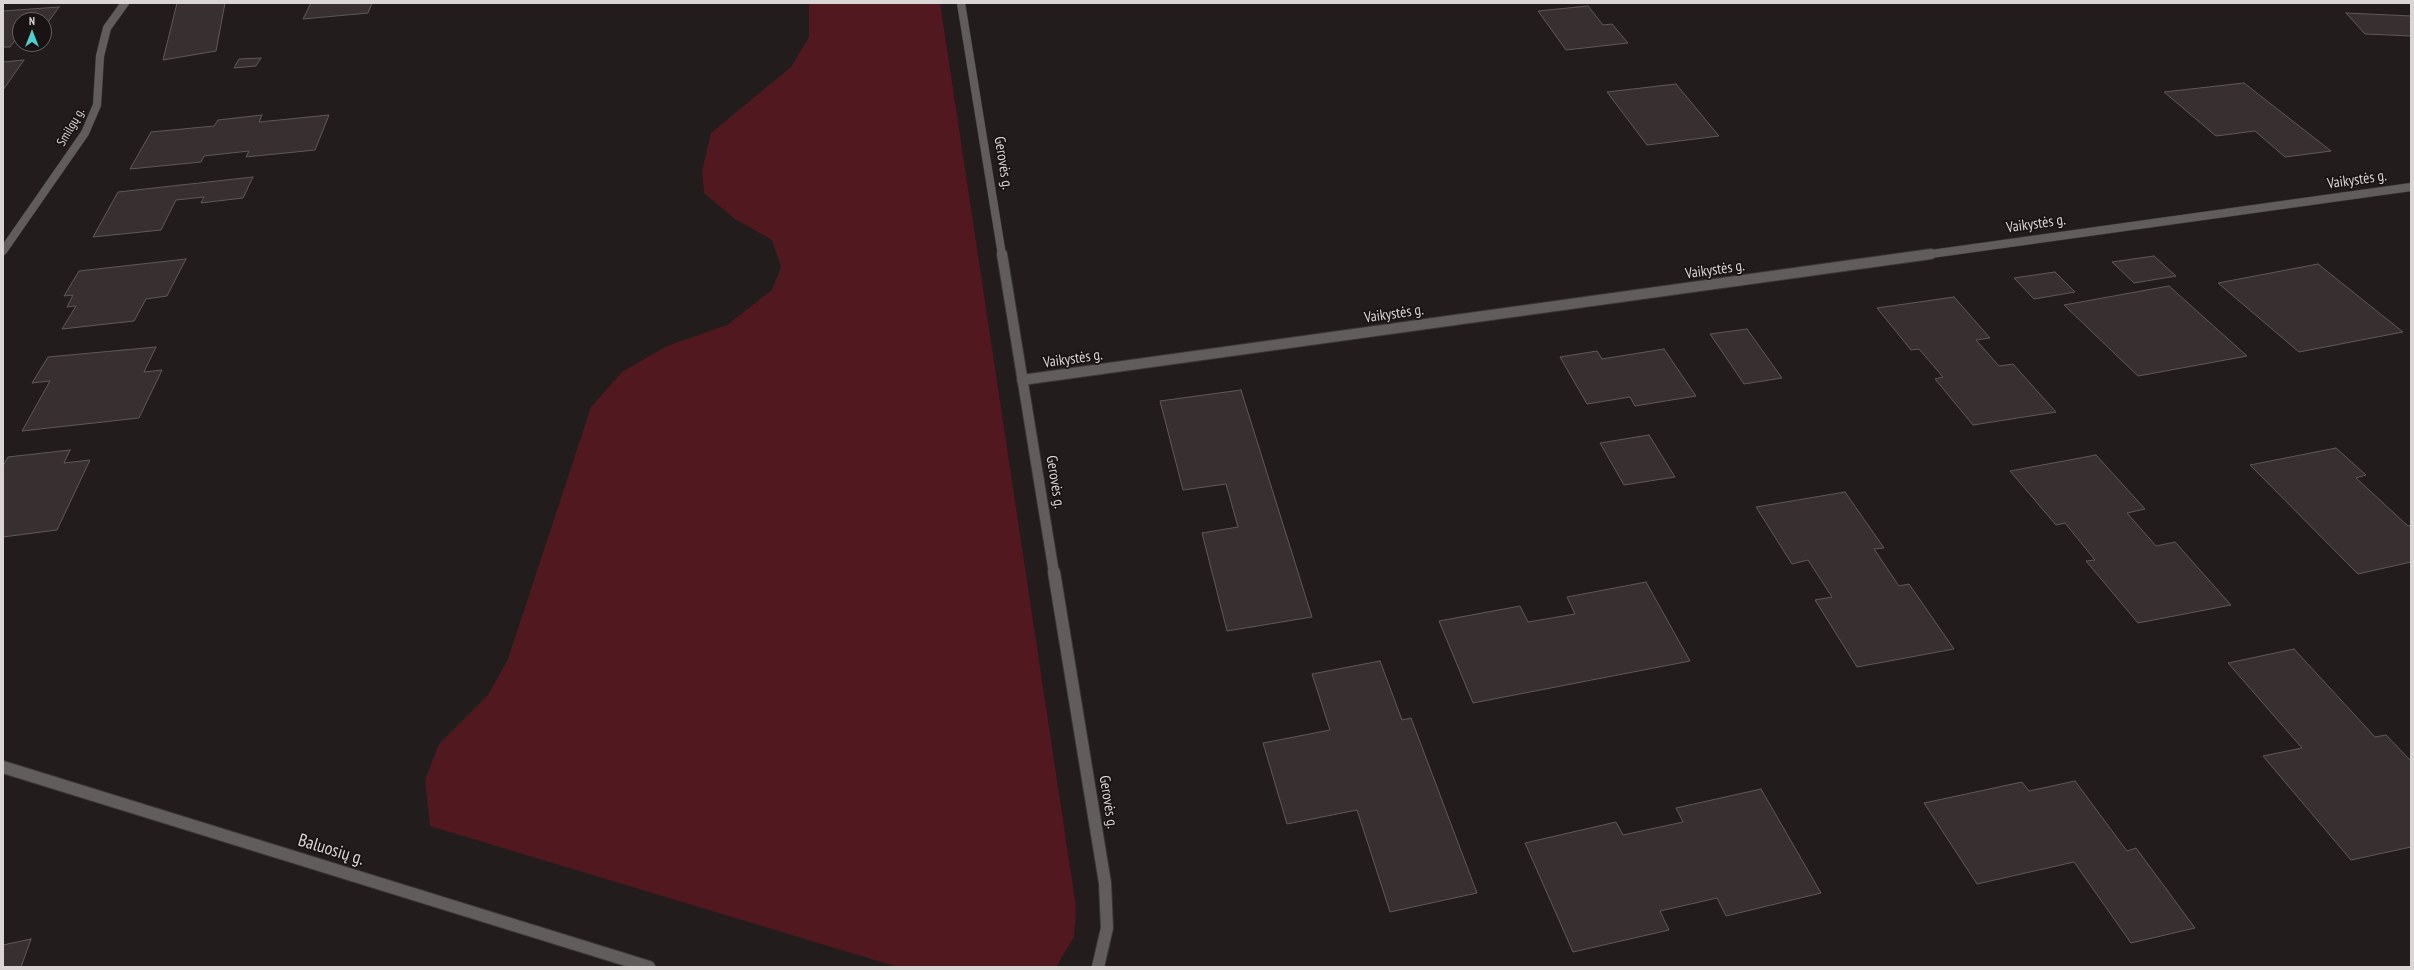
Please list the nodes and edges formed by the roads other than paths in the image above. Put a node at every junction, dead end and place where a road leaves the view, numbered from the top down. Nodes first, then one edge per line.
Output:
1 (126, 3) edge
2 (961, 3) edge
3 (2411, 187) edge
4 (3, 251) edge
5 (1022, 380) junction
6 (3, 767) edge
7 (649, 967) edge
8 (1098, 967) edge

1 - 4 street, Smilgų g.
2 - 5 street, Gerovės g.
3 - 5 street, Vaikystės g.
5 - 8 street, Gerovės g.
6 - 7 street, Baluosių g.

